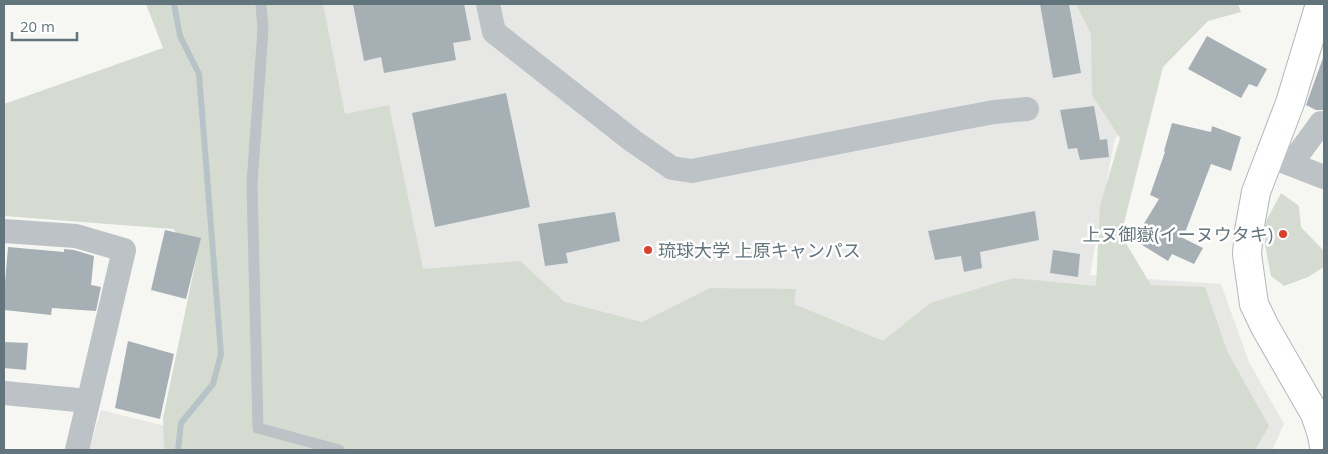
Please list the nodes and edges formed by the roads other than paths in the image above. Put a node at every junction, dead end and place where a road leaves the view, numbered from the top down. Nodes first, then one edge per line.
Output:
1 (261, 4) edge
2 (488, 4) edge
3 (1320, 13) edge
4 (1027, 109) dead end
5 (1321, 124) dead end
6 (1281, 160) junction
7 (1324, 177) edge
8 (4, 231) edge
9 (4, 393) edge
10 (88, 401) junction
11 (1324, 446) edge
12 (77, 450) edge
13 (339, 450) edge

1 - 13 lane
2 - 4 street
3 - 6 main road
5 - 6 street
6 - 7 street
6 - 11 main road
8 - 10 street
9 - 10 street
10 - 12 street

